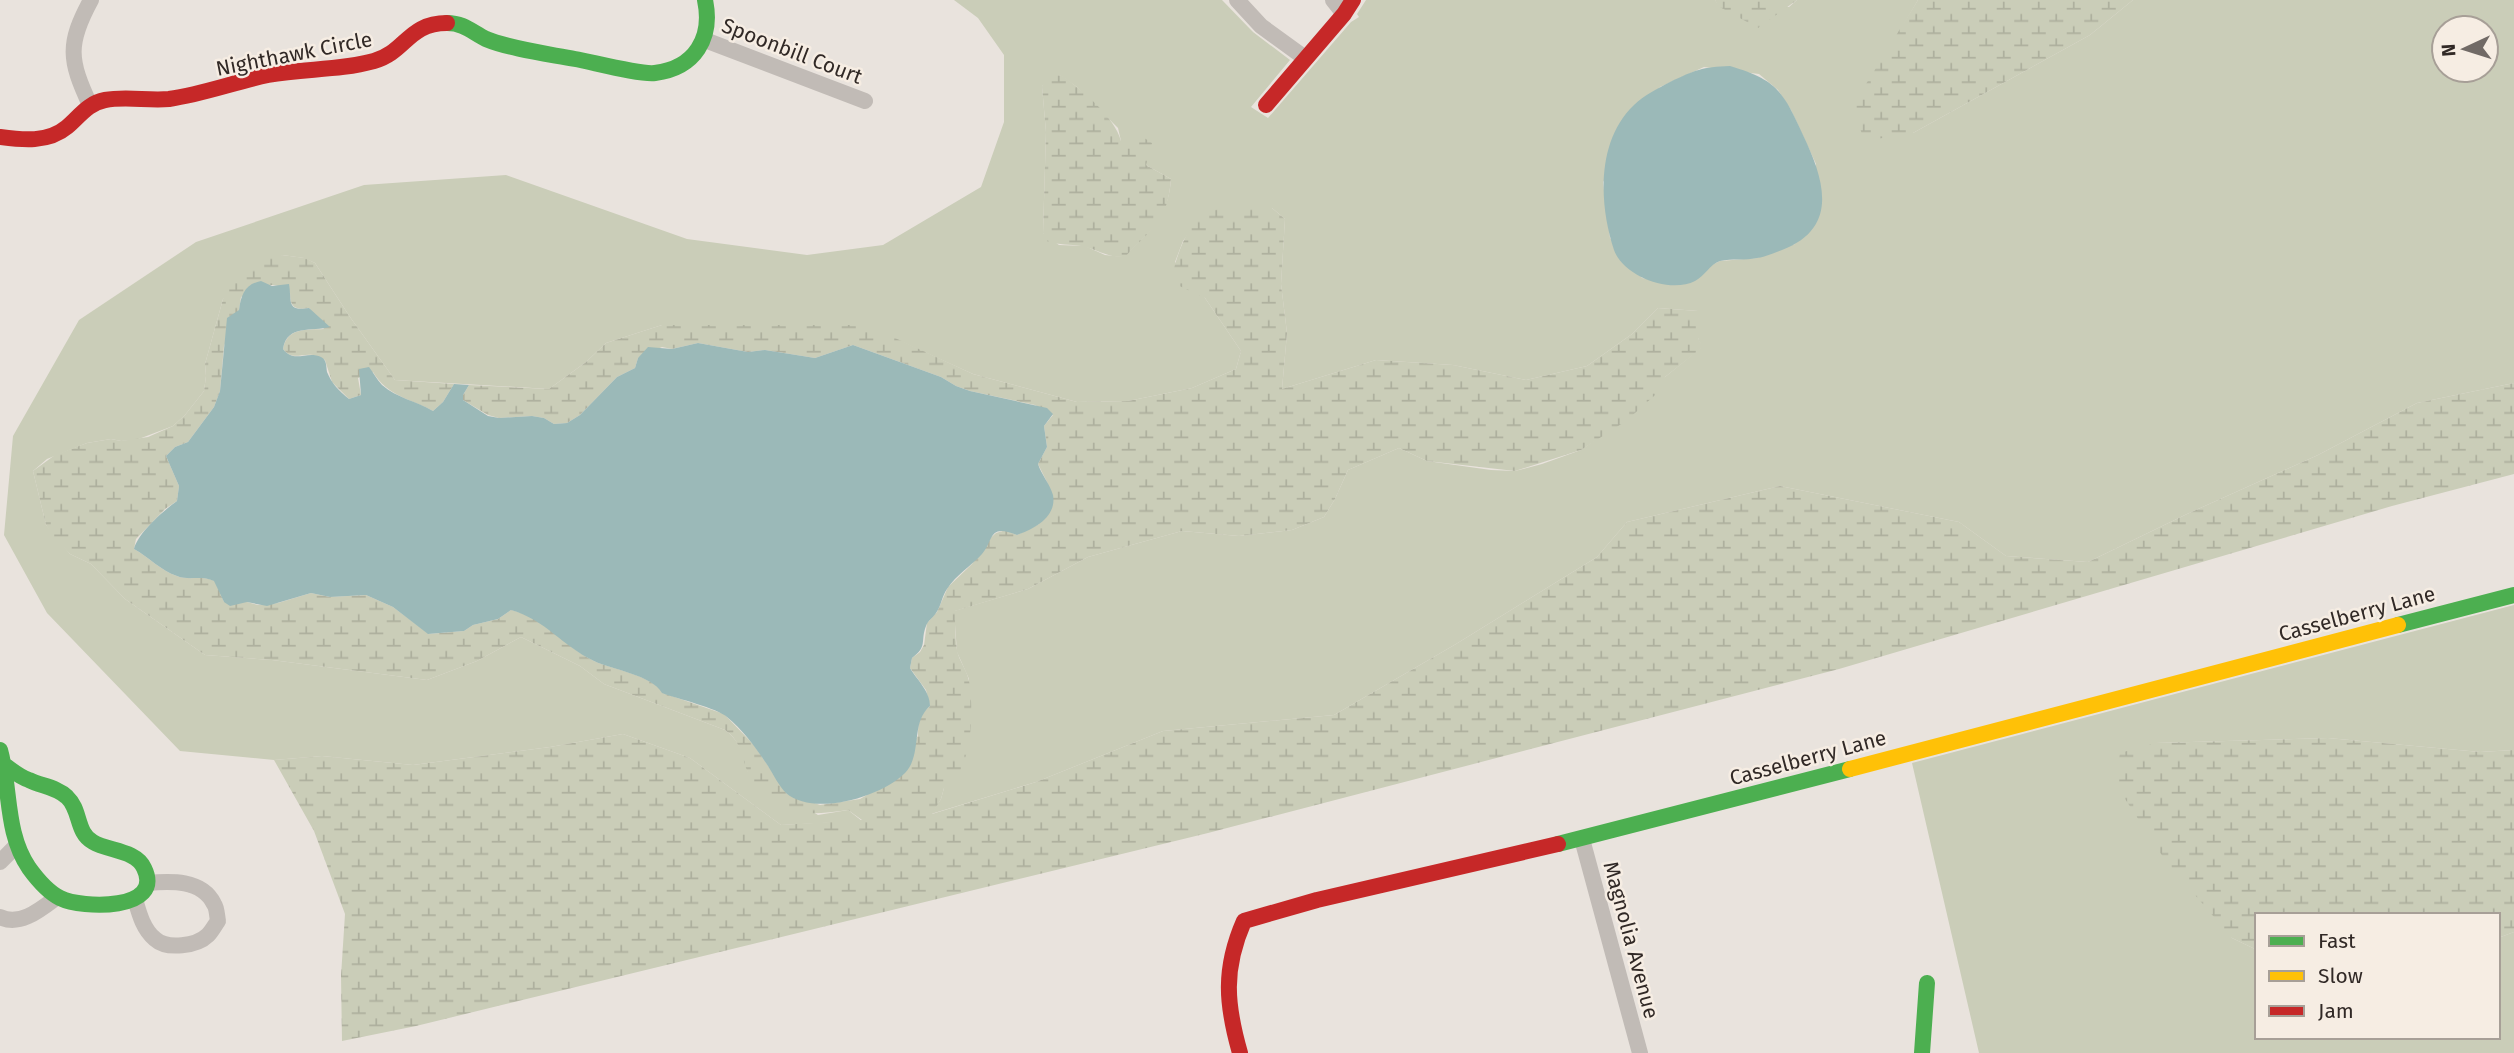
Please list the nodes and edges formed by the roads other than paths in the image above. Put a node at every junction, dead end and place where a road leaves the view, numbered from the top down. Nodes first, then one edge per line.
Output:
1 (91, 0) edge
2 (705, 0) edge
3 (1237, 0) edge
4 (1333, 0) edge
5 (1353, 0) edge
6 (1344, 15) junction
7 (705, 40) junction
8 (1305, 58) junction
9 (865, 101) dead end
10 (90, 105) junction
11 (1266, 105) dead end
12 (0, 137) edge
13 (2514, 595) edge
14 (0, 750) edge
15 (6, 766) junction
16 (1582, 839) junction
17 (16, 846) junction
18 (0, 862) edge
19 (147, 883) junction
20 (57, 897) junction
21 (135, 899) junction
22 (0, 917) edge
23 (1927, 983) dead end
24 (1240, 1053) edge
25 (1640, 1053) edge
26 (1922, 1053) edge

1 - 10 street
2 - 7 street
3 - 8 street
4 - 6 street
5 - 6 street
6 - 8 street
7 - 9 street, Spoonbill Court
7 - 10 street, Nighthawk Circle
8 - 11 street
10 - 12 street
13 - 16 street, Casselberry Lane
14 - 15 street
15 - 17 street
15 - 19 street
16 - 24 street, Casselberry Lane
16 - 25 street, Magnolia Avenue
17 - 18 street
17 - 20 street
19 - 21 street
19 - 21 street
20 - 21 street
20 - 22 street
23 - 26 street

